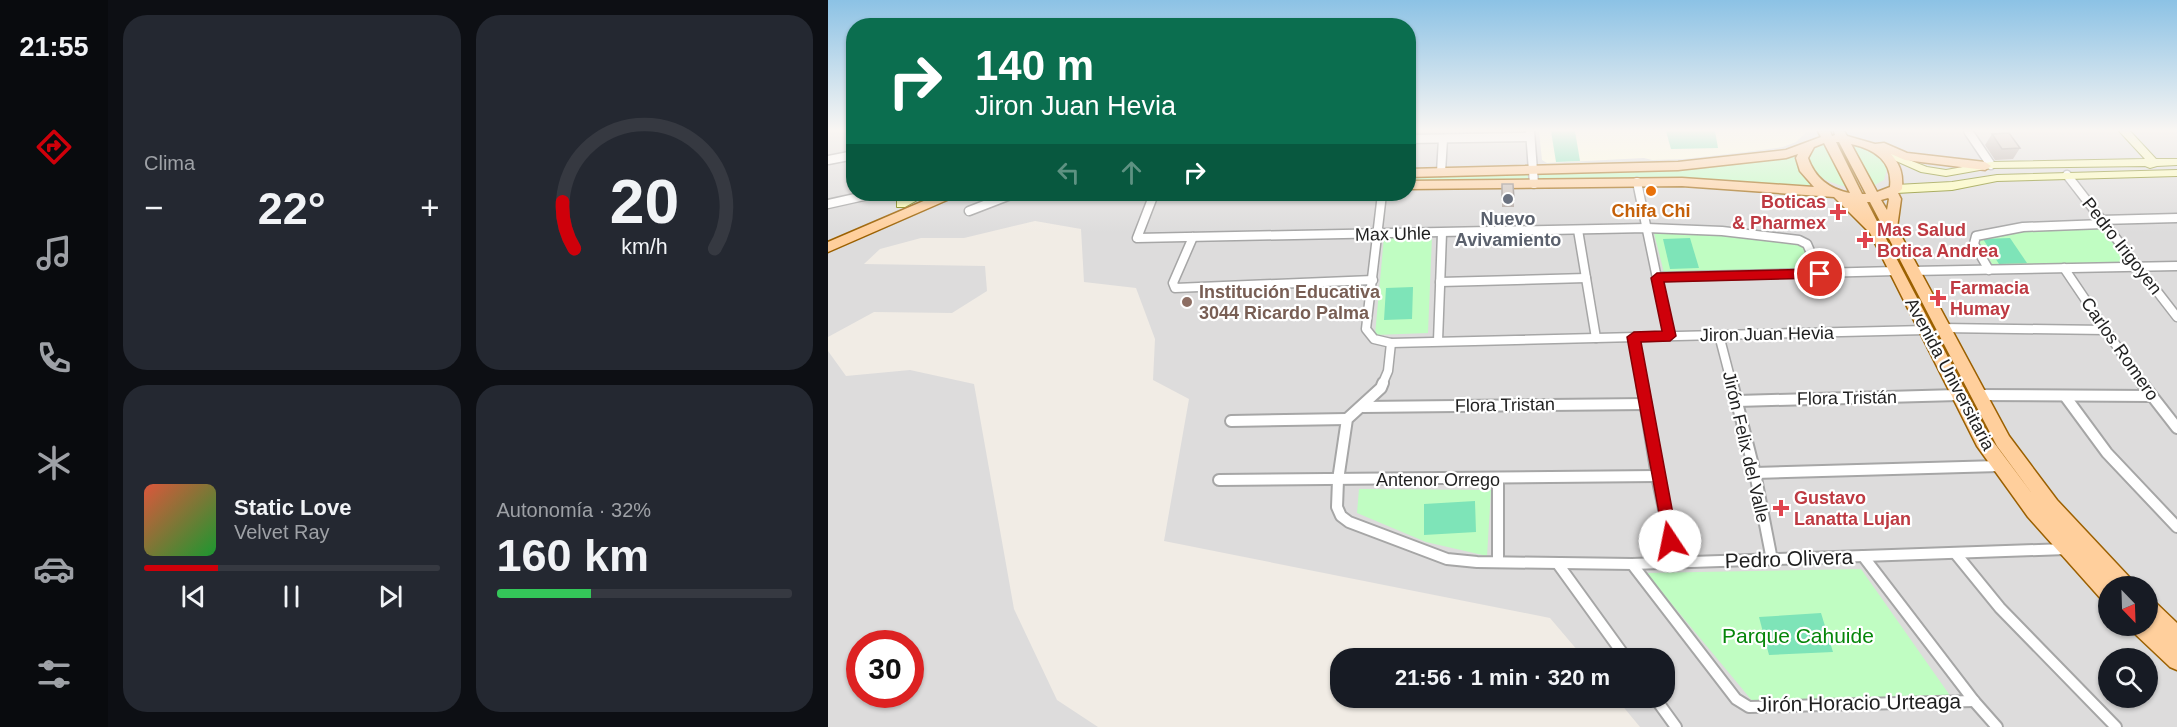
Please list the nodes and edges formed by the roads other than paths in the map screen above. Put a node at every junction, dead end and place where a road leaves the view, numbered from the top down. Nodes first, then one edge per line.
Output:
1 (1441, 165) edge
2 (1532, 165) edge
3 (1688, 165) edge
4 (1804, 165) edge
5 (1849, 165) edge
6 (1893, 165) edge
7 (1909, 165) edge
8 (1979, 165) edge
9 (2047, 165) edge
10 (2151, 165) edge
11 (1988, 166) junction
12 (1441, 172) junction
13 (1416, 173) edge
14 (2177, 173) edge
15 (2139, 174) junction
16 (2067, 176) junction
17 (1533, 177) junction
18 (1637, 182) junction
19 (1416, 184) edge
20 (1893, 190) junction
21 (1835, 193) junction
22 (1866, 198) junction
23 (846, 200) edge
24 (907, 201) edge
25 (910, 201) edge
26 (934, 201) edge
27 (996, 201) edge
28 (1151, 201) edge
29 (1381, 201) edge
30 (828, 204) edge
31 (901, 204) junction
32 (969, 212) dead end
33 (2177, 218) edge
34 (2102, 222) junction
35 (1647, 228) junction
36 (1578, 230) junction
37 (1442, 233) junction
38 (1885, 234) junction
39 (1378, 235) junction
40 (828, 237) edge
41 (1193, 237) junction
42 (828, 247) edge
43 (2138, 267) junction
44 (2177, 267) edge
45 (2064, 268) junction
46 (1989, 270) junction
47 (1904, 271) junction
48 (1820, 274) junction
49 (1586, 278) junction
50 (1657, 278) junction
51 (1373, 280) junction
52 (1440, 282) junction
53 (2177, 317) edge
54 (1934, 329) junction
55 (2106, 330) junction
56 (1719, 335) junction
57 (1670, 336) junction
58 (1634, 337) junction
59 (1596, 338) junction
60 (1438, 341) junction
61 (1391, 343) junction
62 (1958, 395) junction
63 (1977, 395) junction
64 (2065, 396) junction
65 (2151, 396) junction
66 (1737, 401) junction
67 (1646, 404) junction
68 (1363, 407) junction
69 (1347, 419) junction
70 (1231, 421) dead end
71 (2177, 428) edge
72 (1999, 466) junction
73 (1755, 473) junction
74 (1657, 476) junction
75 (1498, 479) junction
76 (1219, 480) dead end
77 (1338, 480) junction
78 (2177, 527) edge
79 (2066, 549) junction
80 (1956, 554) junction
81 (1863, 556) junction
82 (1772, 560) junction
83 (1498, 562) junction
84 (1675, 562) junction
85 (1558, 564) junction
86 (1632, 564) junction
87 (2116, 576) edge
88 (2098, 582) edge
89 (2158, 618) edge
90 (2152, 636) edge
91 (2177, 636) edge
92 (1619, 648) edge
93 (2177, 660) edge
94 (1974, 701) junction
95 (1662, 708) edge
96 (1676, 727) edge
97 (1997, 727) edge
98 (2116, 727) edge

1 - 12 street
2 - 17 street
3 - 17 main road
4 - 21 main road
5 - 22 main road, Avenida Universitaria
6 - 20 main road
7 - 11 main road
8 - 11 main road
9 - 11 main road
10 - 15 main road
12 - 13 main road
12 - 17 main road
14 - 15 main road
15 - 16 main road
16 - 20 main road
16 - 34 street, Pedro Irigoyen
17 - 18 main road
17 - 19 main road
18 - 21 main road
18 - 35 street
20 - 22 main road
20 - 38 main road
21 - 22 main road
21 - 38 main road
22 - 38 main road, Avenida Universitaria
23 - 30 street
24 - 31 main road
25 - 31 main road
26 - 42 main road
27 - 32 street
28 - 41 street, Max Uhle
29 - 39 street
31 - 40 main road
33 - 34 street
34 - 43 street, Pedro Irigoyen
34 - 46 street
35 - 36 street, Max Uhle
35 - 48 street, Max Uhle
35 - 50 street
36 - 37 street, Max Uhle
36 - 49 street
37 - 39 street, Max Uhle
37 - 52 street
38 - 47 main road, Avenida Universitaria
39 - 41 street, Max Uhle
39 - 51 street
41 - 51 street
43 - 44 street
43 - 45 street
43 - 53 street, Pedro Irigoyen
45 - 46 street
45 - 55 street, Carlos Romero
46 - 47 street
47 - 48 street
47 - 54 main road, Avenida Universitaria
48 - 50 street
49 - 52 street
49 - 59 street
50 - 57 street
51 - 61 street
52 - 60 street
54 - 55 street, Jiron Juan Hevia
54 - 56 street, Jiron Juan Hevia
54 - 62 main road, Avenida Universitaria
54 - 63 main road, Avenida Universitaria
55 - 65 street, Carlos Romero
56 - 57 street, Jiron Juan Hevia
56 - 66 street, Jirón Felix del Valle
57 - 58 street, Jiron Juan Hevia
58 - 59 street, Jiron Juan Hevia
58 - 67 street
59 - 60 street, Jiron Juan Hevia
60 - 61 street, Jiron Juan Hevia
61 - 68 street
62 - 66 street, Flora Tristán
62 - 72 main road, Avenida Universitaria
63 - 64 street
63 - 87 main road, Avenida Universitaria
64 - 65 street
64 - 78 street
65 - 71 street, Carlos Romero
66 - 73 street, Jirón Felix del Valle
67 - 68 street, Flora Tristan
67 - 74 street
68 - 69 street
69 - 70 street
69 - 77 street, Pedro Olivera
72 - 73 street
72 - 79 main road, Avenida Universitaria
73 - 82 street, Jirón Felix del Valle
74 - 75 street, Antenor Orrego
74 - 84 street
75 - 77 street, Antenor Orrego
75 - 83 street
76 - 77 street, Antenor Orrego
77 - 83 street, Pedro Olivera
79 - 80 street, Pedro Olivera
79 - 88 main road, Avenida Universitaria
80 - 81 street, Pedro Olivera
80 - 98 street
81 - 82 street, Pedro Olivera
81 - 94 street
82 - 84 street, Pedro Olivera
83 - 85 street, Pedro Olivera
84 - 86 street, Pedro Olivera
85 - 86 street, Pedro Olivera
85 - 92 street
86 - 94 street, Jirón Horacio Urteaga
89 - 91 main road
90 - 93 main road
94 - 97 street
95 - 96 street

